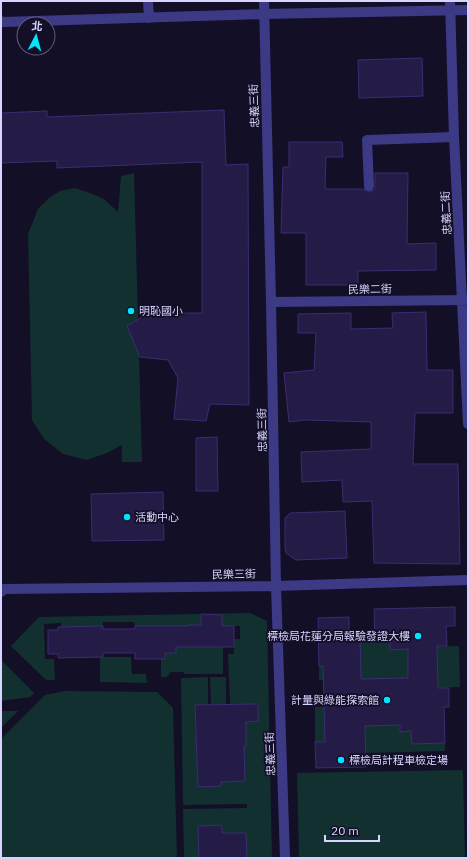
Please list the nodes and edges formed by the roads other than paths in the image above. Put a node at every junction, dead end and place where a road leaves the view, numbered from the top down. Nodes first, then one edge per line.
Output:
1 (148, 1) edge
2 (264, 1) edge
3 (450, 6) edge
4 (468, 10) edge
5 (264, 14) junction
6 (149, 18) junction
7 (2, 22) edge
8 (454, 137) junction
9 (369, 186) dead end
10 (465, 300) edge
11 (272, 302) junction
12 (468, 424) edge
13 (468, 580) edge
14 (276, 586) junction
15 (2, 589) edge
16 (285, 858) edge

1 - 6 street
2 - 5 street, 忠義三街
3 - 4 street
3 - 5 street
3 - 8 street, 忠義二街
5 - 6 street
5 - 11 street, 忠義三街
6 - 7 street
8 - 9 street
8 - 10 street, 忠義二街
10 - 11 street, 民樂二街
10 - 12 street, 忠義二街
11 - 14 street, 忠義三街
13 - 14 street, 民樂三街
14 - 15 street, 民樂三街
14 - 16 street, 忠義三街

